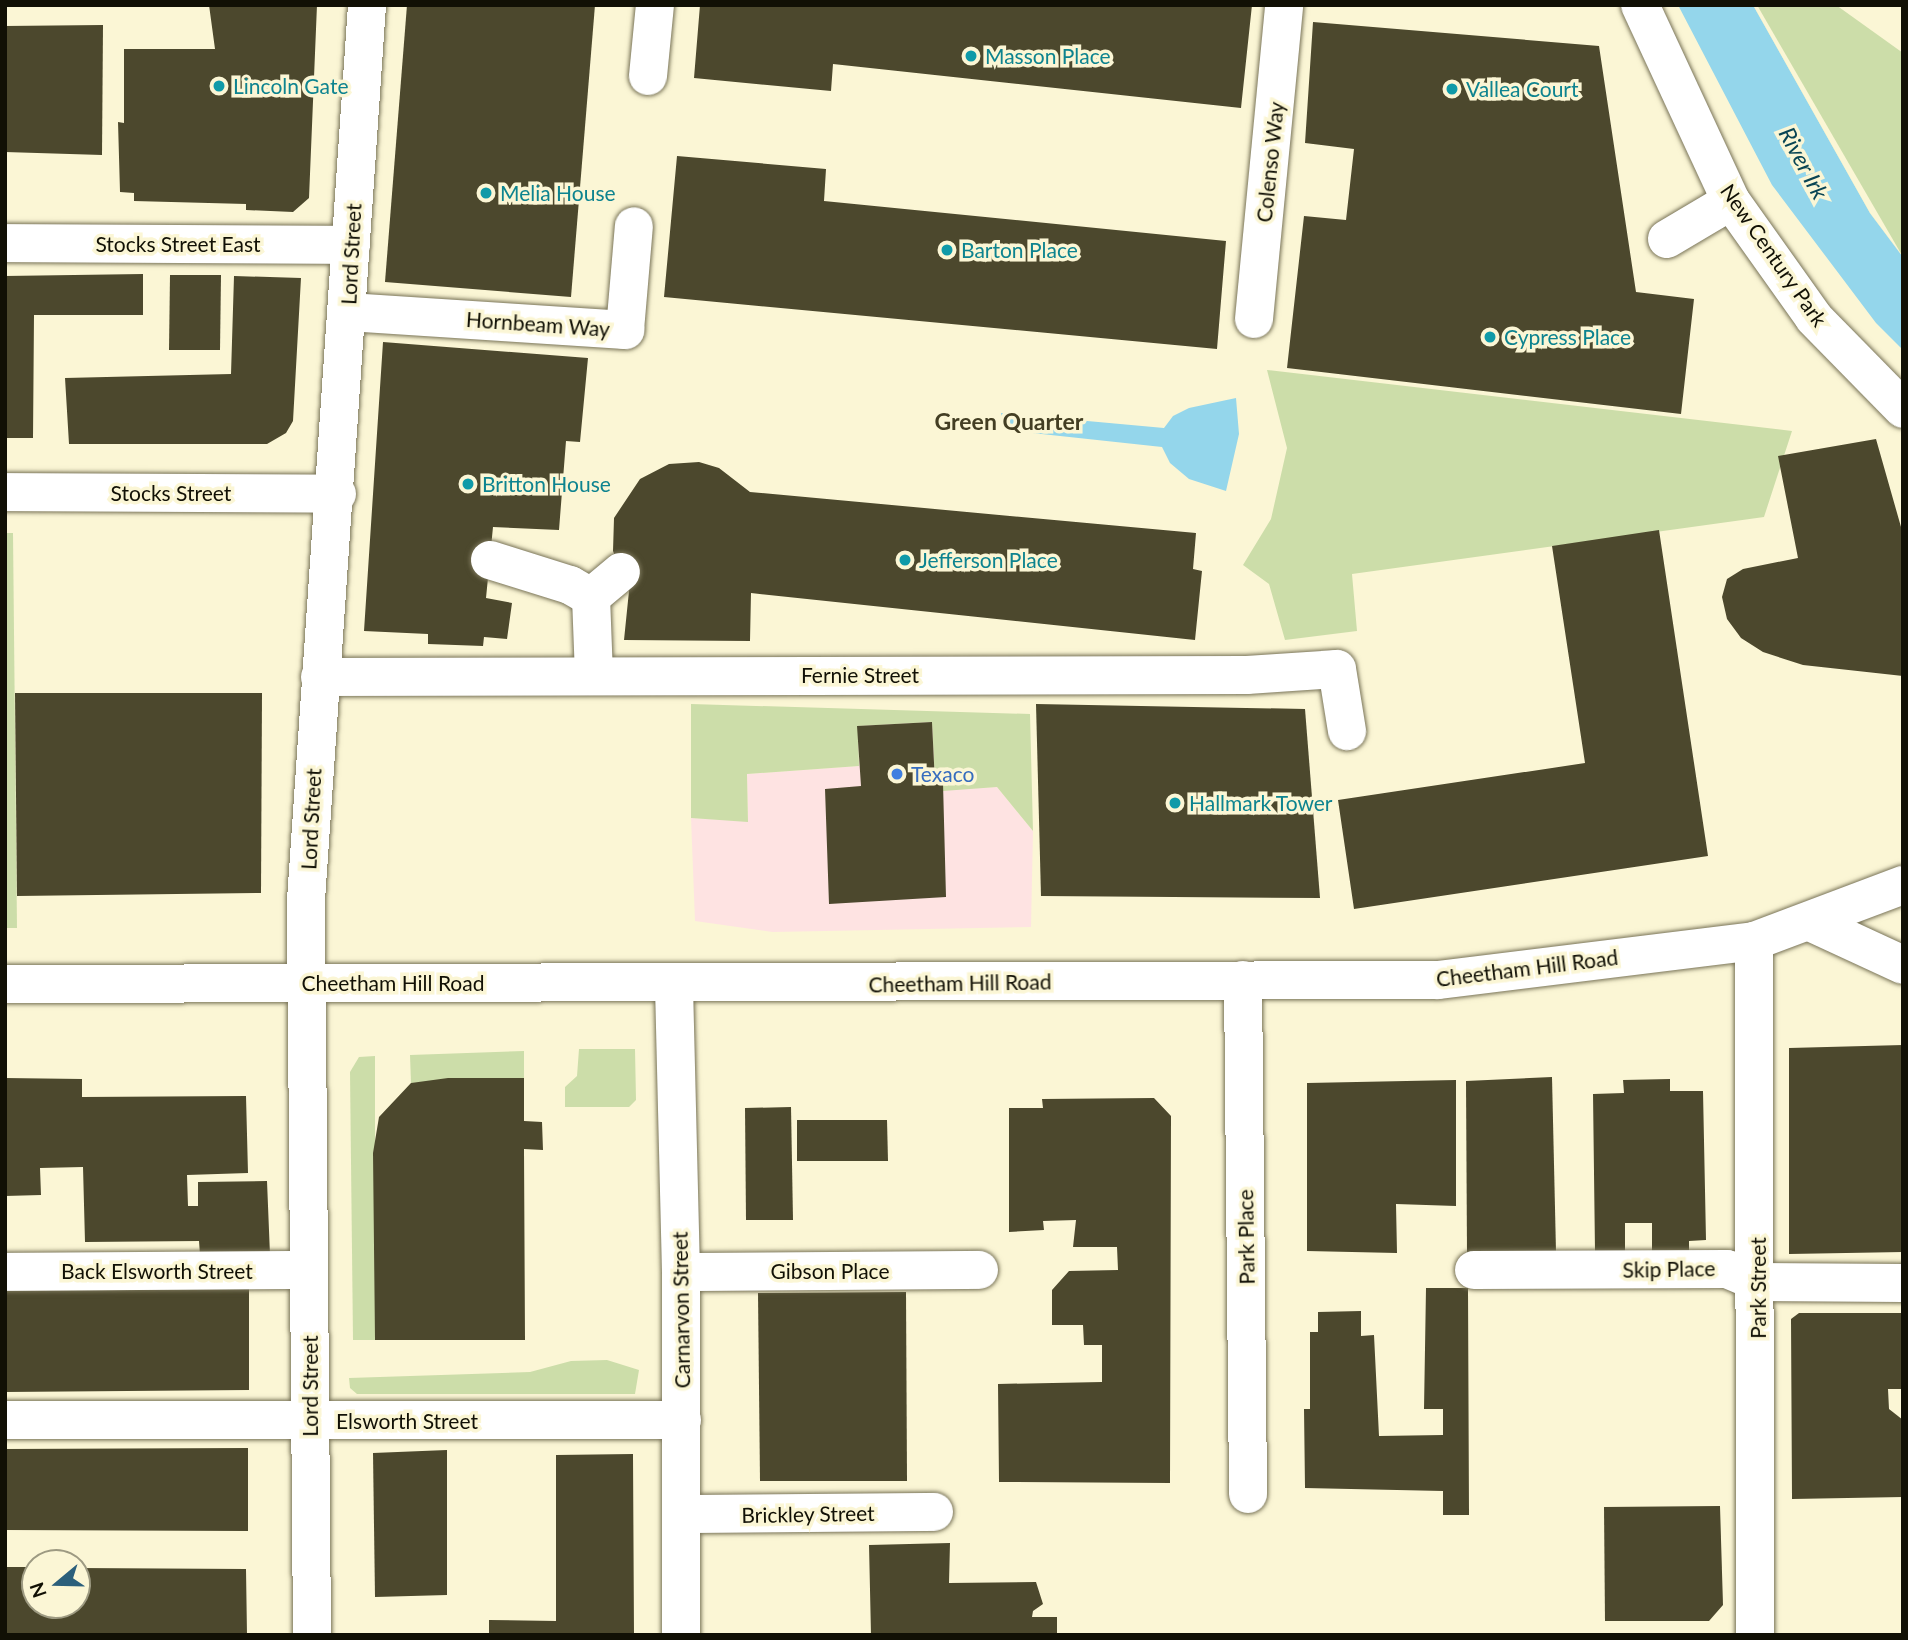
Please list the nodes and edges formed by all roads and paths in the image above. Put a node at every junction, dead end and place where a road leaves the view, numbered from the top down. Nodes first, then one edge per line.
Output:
1 (367, 5) edge
2 (655, 5) edge
3 (1284, 5) edge
4 (1640, 5) edge
5 (648, 76) dead end
6 (1731, 201) junction
7 (634, 226) dead end
8 (1667, 239) dead end
9 (5, 243) edge
10 (351, 245) junction
11 (348, 312) junction
12 (1254, 319) dead end
13 (1903, 409) edge
14 (5, 492) edge
15 (337, 494) junction
16 (490, 560) dead end
17 (621, 572) dead end
18 (591, 597) junction
19 (594, 675) junction
20 (320, 677) junction
21 (1347, 731) dead end
22 (1903, 885) edge
23 (1810, 922) junction
24 (1754, 941) junction
25 (1903, 965) edge
26 (1243, 980) junction
27 (309, 983) junction
28 (5, 984) edge
29 (674, 986) junction
30 (309, 1270) junction
31 (979, 1270) dead end
32 (1474, 1270) dead end
33 (5, 1272) edge
34 (681, 1272) junction
35 (1758, 1282) junction
36 (1903, 1283) edge
37 (5, 1420) edge
38 (682, 1420) junction
39 (310, 1421) junction
40 (1248, 1493) dead end
41 (934, 1512) dead end
42 (682, 1514) junction
43 (312, 1635) edge
44 (681, 1635) edge
45 (1755, 1635) edge

1 - 10 main road, Lord Street
2 - 5 main road
3 - 12 main road, Colenso Way
4 - 6 main road, New Century Park
6 - 8 main road
6 - 13 main road, New Century Park
7 - 11 main road, Hornbeam Way
9 - 10 main road, Stocks Street East
10 - 11 main road, Lord Street
11 - 15 main road, Lord Street
14 - 15 main road, Stocks Street
15 - 20 main road, Lord Street
16 - 18 main road
17 - 18 main road
18 - 19 main road
19 - 20 main road, Fernie Street
19 - 21 main road, Fernie Street
20 - 27 main road, Lord Street
22 - 23 main road, Cheetham Hill Road
23 - 24 main road, Cheetham Hill Road
23 - 25 main road
24 - 26 main road, Cheetham Hill Road
24 - 35 main road, Park Street
26 - 29 main road, Cheetham Hill Road
26 - 40 main road, Park Place
27 - 28 main road, Cheetham Hill Road
27 - 29 main road, Cheetham Hill Road
27 - 30 main road, Lord Street
29 - 34 main road, Carnarvon Street
30 - 33 main road, Back Elsworth Street
30 - 39 main road, Lord Street
31 - 34 main road, Gibson Place
32 - 35 main road, Skip Place
34 - 38 main road, Carnarvon Street
35 - 36 main road, Skip Place
35 - 45 main road, Park Street
37 - 39 main road, Elsworth Street
38 - 39 main road, Elsworth Street
38 - 42 main road, Carnarvon Street
39 - 43 main road, Lord Street
41 - 42 main road, Brickley Street
42 - 44 main road, Carnarvon Street

